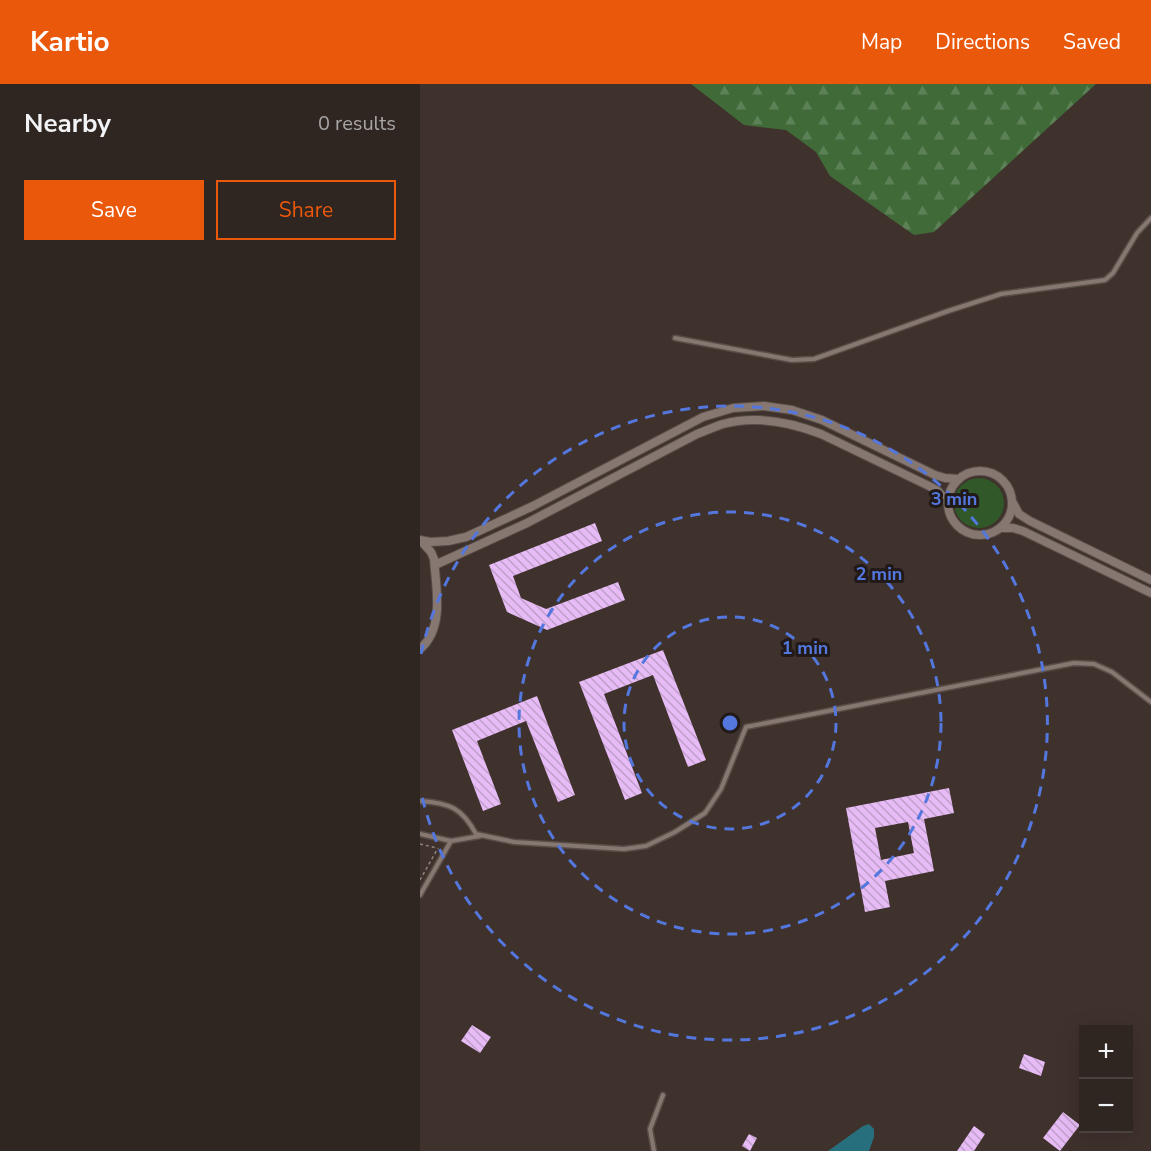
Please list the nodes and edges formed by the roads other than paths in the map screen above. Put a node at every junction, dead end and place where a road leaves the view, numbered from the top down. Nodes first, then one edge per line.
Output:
1 (1151, 218) edge
2 (675, 338) dead end
3 (959, 479) junction
4 (948, 503) junction
5 (1013, 503) junction
6 (1002, 528) junction
7 (420, 540) edge
8 (435, 565) junction
9 (1151, 580) edge
10 (1151, 593) edge
11 (420, 650) edge
12 (1151, 702) edge
13 (420, 801) edge
14 (420, 834) edge
15 (483, 836) junction
16 (451, 841) junction
17 (420, 896) edge
18 (663, 1095) dead end
19 (654, 1151) edge

1 - 2 lane
3 - 4 street
3 - 5 street
3 - 7 street
4 - 6 street
4 - 8 street
5 - 6 street
5 - 9 street
6 - 10 street
7 - 8 street
8 - 11 street
12 - 15 lane
13 - 15 lane
14 - 16 lane
15 - 16 lane
16 - 17 lane
18 - 19 lane

